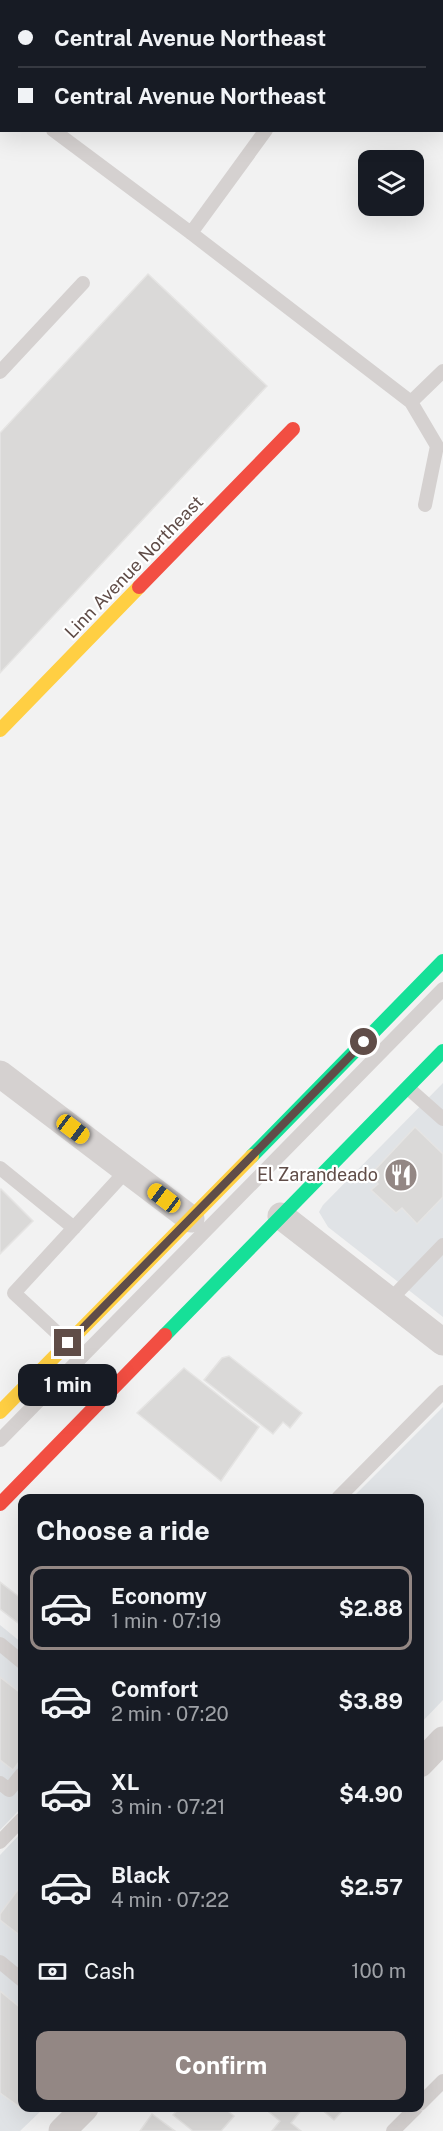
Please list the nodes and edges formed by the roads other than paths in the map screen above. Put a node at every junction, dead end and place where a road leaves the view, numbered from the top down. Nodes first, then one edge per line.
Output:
1 (56, 132) edge
2 (265, 132) edge
3 (190, 232) junction
4 (83, 284) dead end
5 (443, 371) edge
6 (0, 372) edge
7 (411, 402) junction
8 (293, 429) dead end
9 (425, 505) dead end
10 (0, 730) edge
11 (443, 962) edge
12 (443, 989) edge
13 (443, 1052) edge
14 (0, 1074) edge
15 (408, 1088) junction
16 (443, 1119) edge
17 (0, 1168) edge
18 (127, 1170) junction
19 (281, 1216) junction
20 (191, 1219) junction
21 (74, 1228) junction
22 (443, 1245) edge
23 (390, 1300) junction
24 (443, 1342) edge
25 (68, 1343) junction
26 (443, 1392) edge
27 (0, 1412) edge
28 (0, 1440) edge
29 (342, 1494) edge
30 (0, 1504) edge
31 (0, 1644) edge
32 (18, 1659) edge
33 (443, 1740) edge
34 (424, 1760) edge
35 (18, 1779) edge
36 (0, 1783) edge
37 (18, 1823) edge
38 (0, 1842) edge
39 (0, 1962) edge
40 (18, 1977) edge
41 (443, 2081) edge
42 (424, 2100) edge
43 (81, 2112) edge
44 (412, 2112) edge
45 (62, 2131) edge
46 (393, 2131) edge

1 - 3 lane
2 - 3 lane
3 - 7 lane
4 - 6 lane
5 - 7 lane
7 - 9 lane
8 - 10 main road, Linn Avenue Northeast
11 - 20 main road
12 - 28 lane
13 - 15 main road
14 - 18 street
15 - 16 lane
15 - 19 main road
17 - 21 lane
18 - 20 street
18 - 21 lane
19 - 23 street
19 - 30 main road
20 - 25 main road
21 - 25 lane
22 - 23 lane
23 - 24 street
25 - 27 main road
26 - 29 lane
31 - 32 lane
33 - 34 street
35 - 36 lane
37 - 38 lane
39 - 40 lane
41 - 42 lane
43 - 45 street
44 - 46 lane

